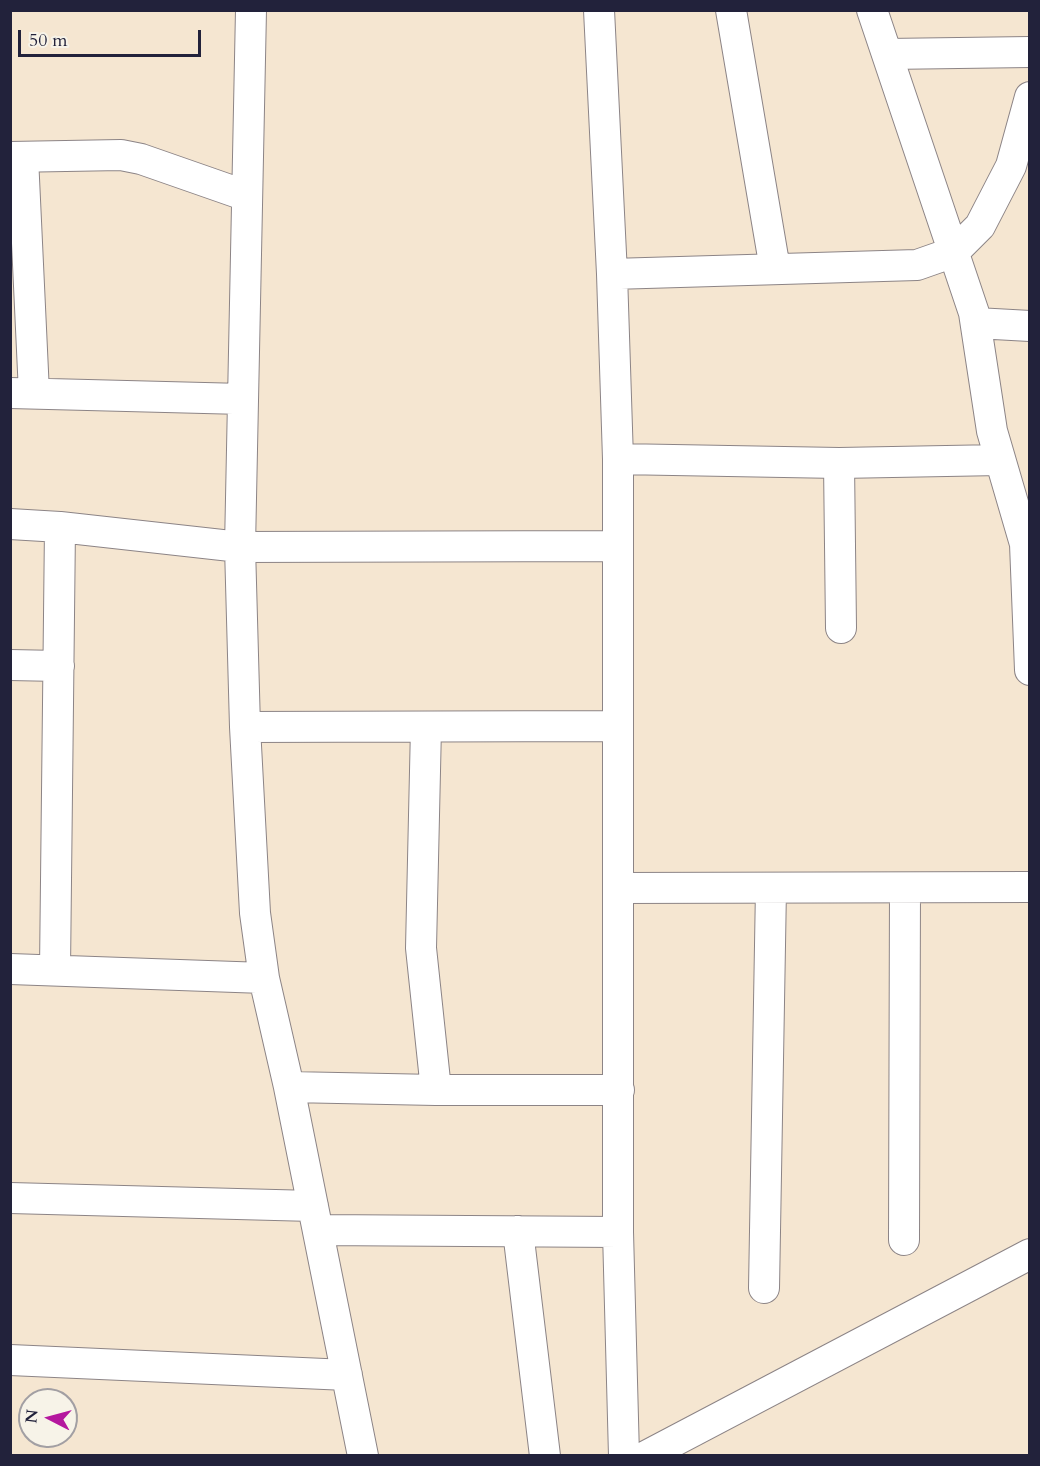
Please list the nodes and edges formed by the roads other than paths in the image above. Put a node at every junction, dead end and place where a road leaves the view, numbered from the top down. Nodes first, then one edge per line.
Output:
1 (251, 10) edge
2 (599, 10) edge
3 (731, 10) edge
4 (872, 10) edge
5 (1029, 51) edge
6 (887, 54) junction
7 (1029, 97) edge
8 (17, 157) edge
9 (247, 196) junction
10 (954, 252) junction
11 (775, 269) junction
12 (612, 274) junction
13 (976, 323) junction
14 (1029, 326) edge
15 (22, 393) edge
16 (243, 399) junction
17 (618, 459) junction
18 (1000, 460) junction
19 (839, 463) junction
20 (10, 524) edge
21 (60, 527) junction
22 (618, 546) junction
23 (240, 547) junction
24 (842, 628) dead end
25 (10, 665) edge
26 (59, 666) junction
27 (1029, 670) edge
28 (618, 726) junction
29 (245, 727) junction
30 (426, 727) junction
31 (619, 888) junction
32 (771, 888) junction
33 (905, 888) junction
34 (1029, 888) edge
35 (10, 969) edge
36 (55, 969) junction
37 (264, 978) junction
38 (289, 1087) junction
39 (436, 1090) junction
40 (619, 1090) junction
41 (10, 1198) edge
42 (315, 1218) junction
43 (518, 1231) junction
44 (618, 1232) junction
45 (904, 1240) dead end
46 (1029, 1254) edge
47 (764, 1288) dead end
48 (10, 1360) edge
49 (347, 1375) junction
50 (363, 1455) edge
51 (545, 1455) edge
52 (624, 1455) edge
53 (646, 1455) edge

1 - 9 street
2 - 12 street
3 - 11 street
4 - 6 street
5 - 6 street
6 - 10 street
7 - 10 street
8 - 9 street
8 - 15 street
9 - 16 street
10 - 11 street
10 - 13 street
11 - 12 street
12 - 17 street
13 - 14 street
13 - 18 street
15 - 16 street
16 - 23 street
17 - 19 street
17 - 22 street
18 - 19 street
18 - 27 street
19 - 24 street
20 - 21 street
21 - 23 street
21 - 26 street
22 - 23 street
22 - 28 street
23 - 29 street
25 - 26 street
26 - 36 street
28 - 30 street
28 - 31 street
29 - 30 street
29 - 37 street
30 - 39 street
31 - 32 street
31 - 40 street
32 - 33 street
32 - 47 street
33 - 34 street
33 - 45 street
35 - 36 street
36 - 37 street
37 - 38 street
38 - 39 street
38 - 42 street
39 - 40 street
40 - 44 street
41 - 42 street
42 - 43 street
42 - 49 street
43 - 44 street
43 - 51 street
44 - 52 street
46 - 53 street
48 - 49 street
49 - 50 street

